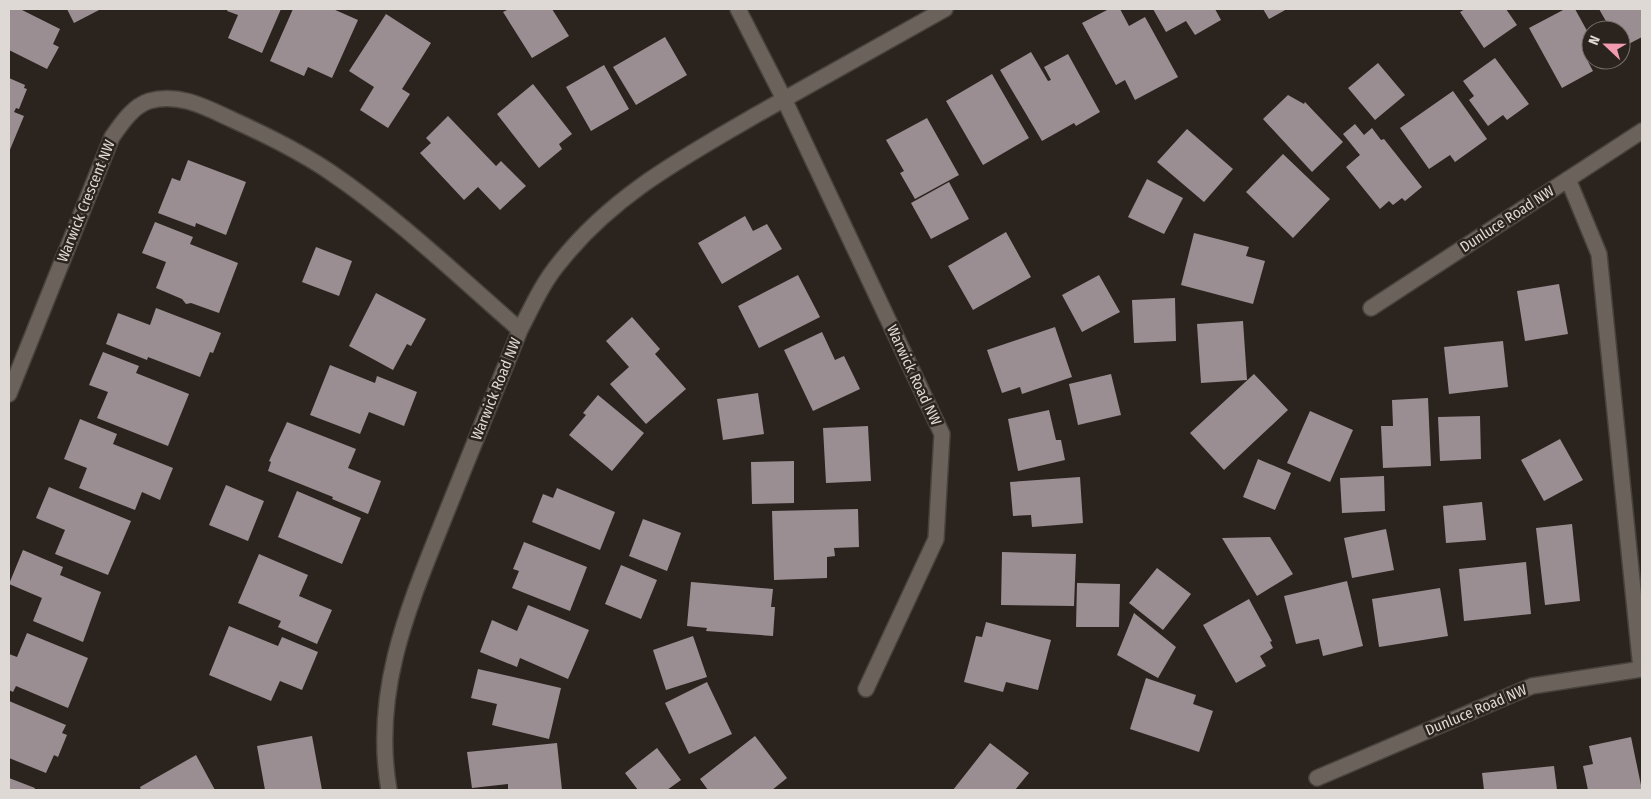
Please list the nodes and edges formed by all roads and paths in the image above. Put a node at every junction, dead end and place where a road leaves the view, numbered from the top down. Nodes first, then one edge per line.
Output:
1 (738, 9) edge
2 (944, 9) edge
3 (784, 100) junction
4 (1642, 131) edge
5 (1568, 179) junction
6 (1371, 308) dead end
7 (520, 330) junction
8 (9, 394) edge
9 (1642, 669) edge
10 (866, 689) dead end
11 (1317, 778) dead end
12 (389, 790) edge

1 - 3 street, Warwick Road NW
2 - 3 street, Warwick Road NW
3 - 7 street, Warwick Road NW
3 - 10 street, Warwick Road NW
4 - 5 street, Dunluce Road NW
5 - 6 street, Dunluce Road NW
5 - 9 street
7 - 8 street, Warwick Crescent NW
7 - 12 street, Warwick Road NW
9 - 11 street, Dunluce Road NW

